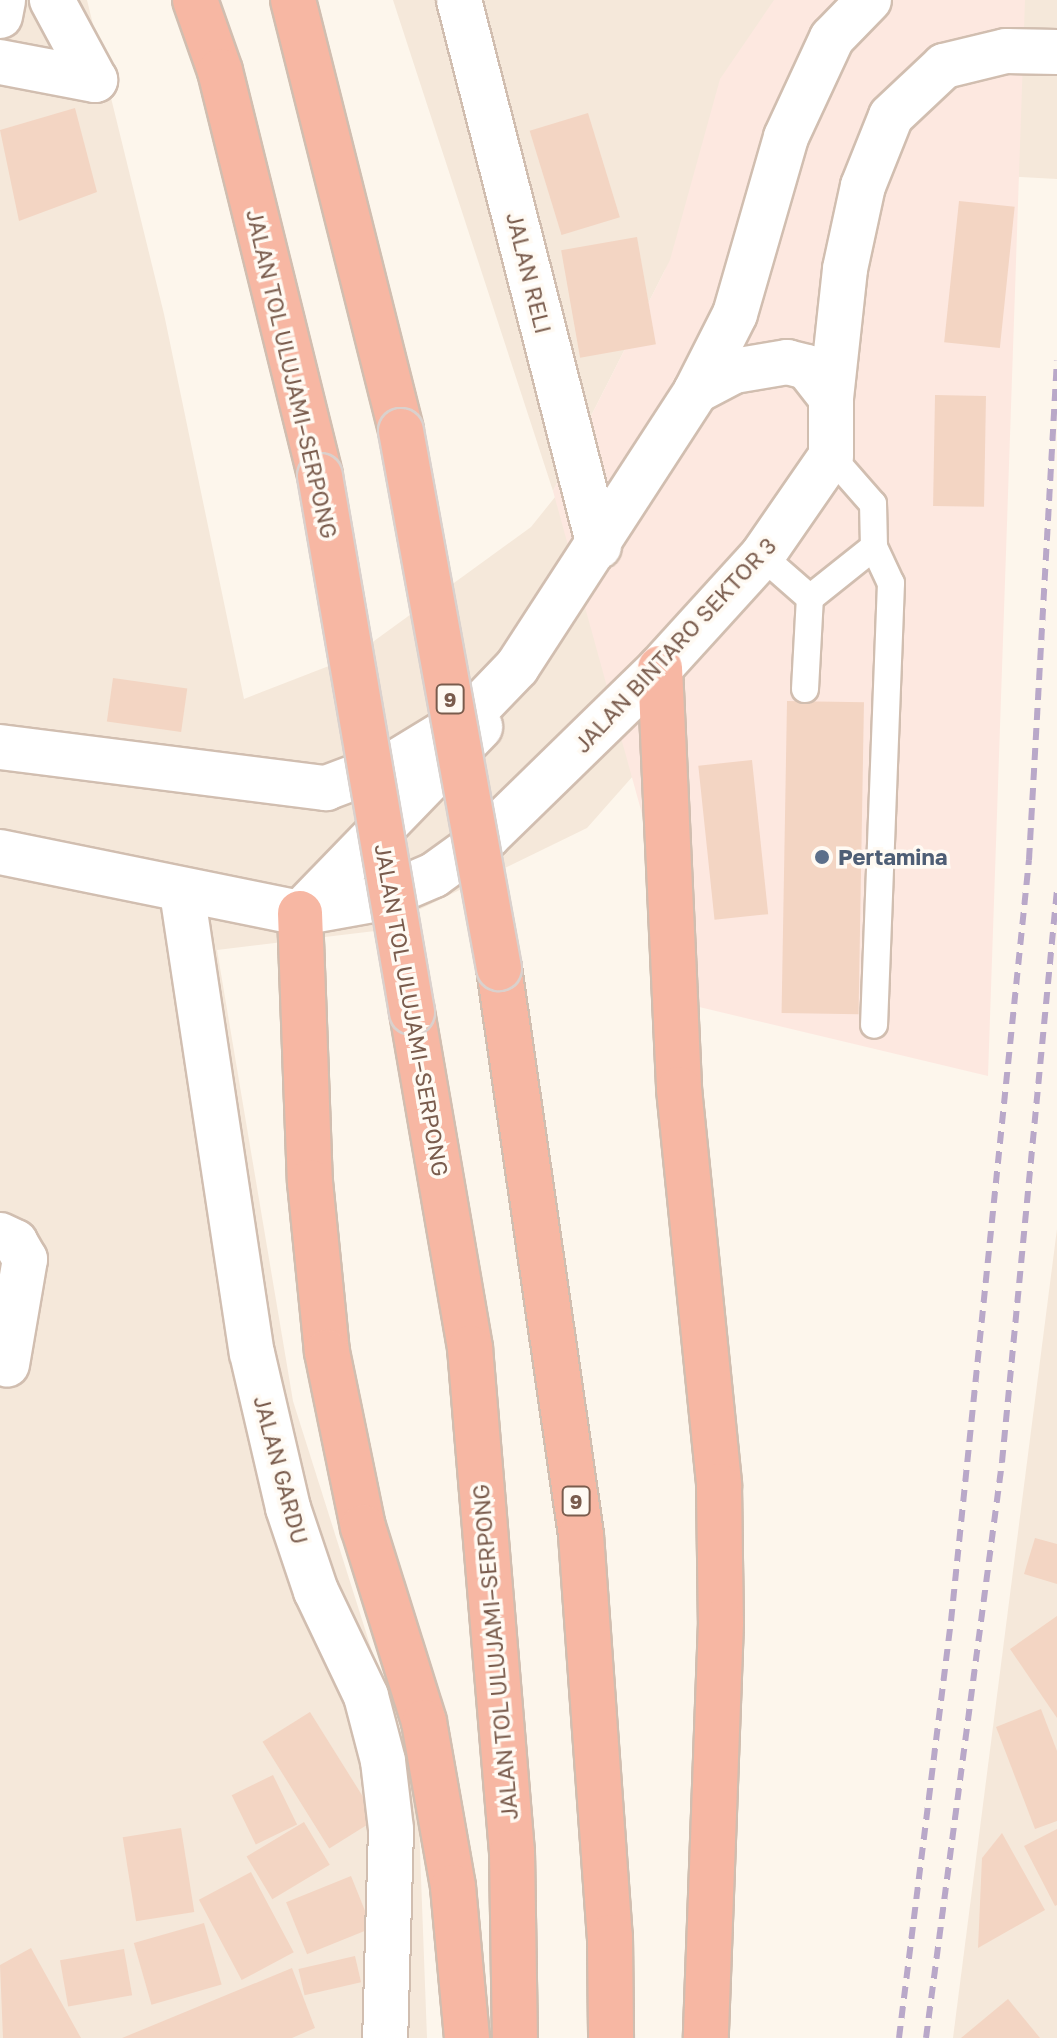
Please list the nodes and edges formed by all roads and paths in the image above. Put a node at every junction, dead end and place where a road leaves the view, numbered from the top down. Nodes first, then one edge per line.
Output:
1 (3, 0) edge
2 (52, 0) edge
3 (195, 0) edge
4 (293, 0) edge
5 (459, 0) edge
6 (869, 0) edge
7 (0, 16) edge
8 (1057, 52) edge
9 (0, 62) edge
10 (696, 391) junction
11 (831, 398) junction
12 (831, 456) junction
13 (599, 546) junction
14 (874, 547) junction
15 (762, 556) junction
16 (810, 598) junction
17 (517, 667) junction
18 (660, 668) junction
19 (805, 689) dead end
20 (0, 747) edge
21 (0, 852) edge
22 (182, 892) junction
23 (300, 913) junction
24 (874, 1025) dead end
25 (0, 1235) edge
26 (7, 1364) dead end
27 (385, 2038) edge
28 (467, 2038) edge
29 (515, 2038) edge
30 (611, 2038) edge
31 (706, 2038) edge

1 - 7 main road
2 - 9 main road
3 - 29 highway, JALAN TOL ULUJAMI–SERPONG, bridge
4 - 30 highway, 9, bridge
5 - 13 main road, JALAN RELI
6 - 10 main road
8 - 11 main road
10 - 11 main road
10 - 13 main road
11 - 12 main road
12 - 14 lane
12 - 15 main road, JALAN BINTARO SEKTOR 3
13 - 17 main road
14 - 16 lane
14 - 24 lane
15 - 16 lane
15 - 18 main road, JALAN BINTARO SEKTOR 3
16 - 19 lane
17 - 20 main road
17 - 23 main road
18 - 23 main road, JALAN BINTARO SEKTOR 3
18 - 31 highway
21 - 22 main road, JALAN BINTARO SEKTOR 3
22 - 23 main road, JALAN BINTARO SEKTOR 3
22 - 27 main road, JALAN GARDU
23 - 28 highway
25 - 26 main road

